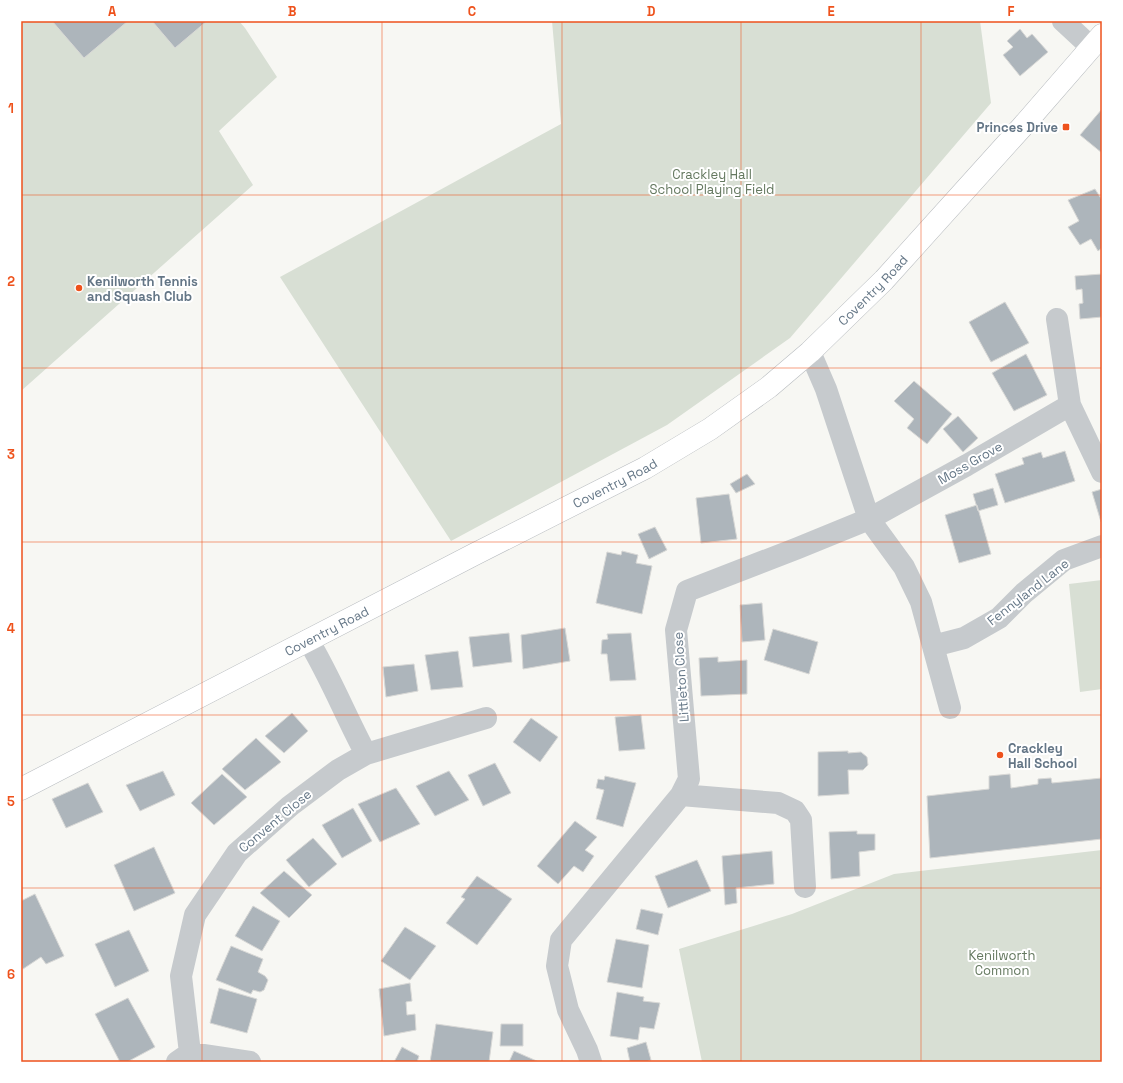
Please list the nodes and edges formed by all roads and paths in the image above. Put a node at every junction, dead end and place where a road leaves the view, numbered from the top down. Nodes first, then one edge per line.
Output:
1 (1063, 21) edge
2 (1097, 41) edge
3 (1057, 319) dead end
4 (810, 352) junction
5 (1070, 405) junction
6 (1102, 472) edge
7 (869, 519) junction
8 (1102, 546) edge
9 (308, 640) junction
10 (933, 646) junction
11 (950, 708) dead end
12 (486, 718) dead end
13 (366, 754) junction
14 (21, 789) edge
15 (681, 795) junction
16 (805, 886) dead end
17 (183, 1058) edge
18 (250, 1062) edge
19 (591, 1062) edge

1 - 2 street
2 - 4 main road, Coventry Road
3 - 5 street
4 - 7 street
4 - 9 main road, Coventry Road
5 - 6 street
5 - 7 street, Moss Grove
7 - 10 street
7 - 15 street, Littleton Close
8 - 10 street, Fennyland Lane
9 - 13 street
9 - 14 main road, Coventry Road
10 - 11 street
12 - 13 street, Convent Close
13 - 17 street, Convent Close
15 - 16 street
15 - 19 street, Littleton Close
17 - 18 street

